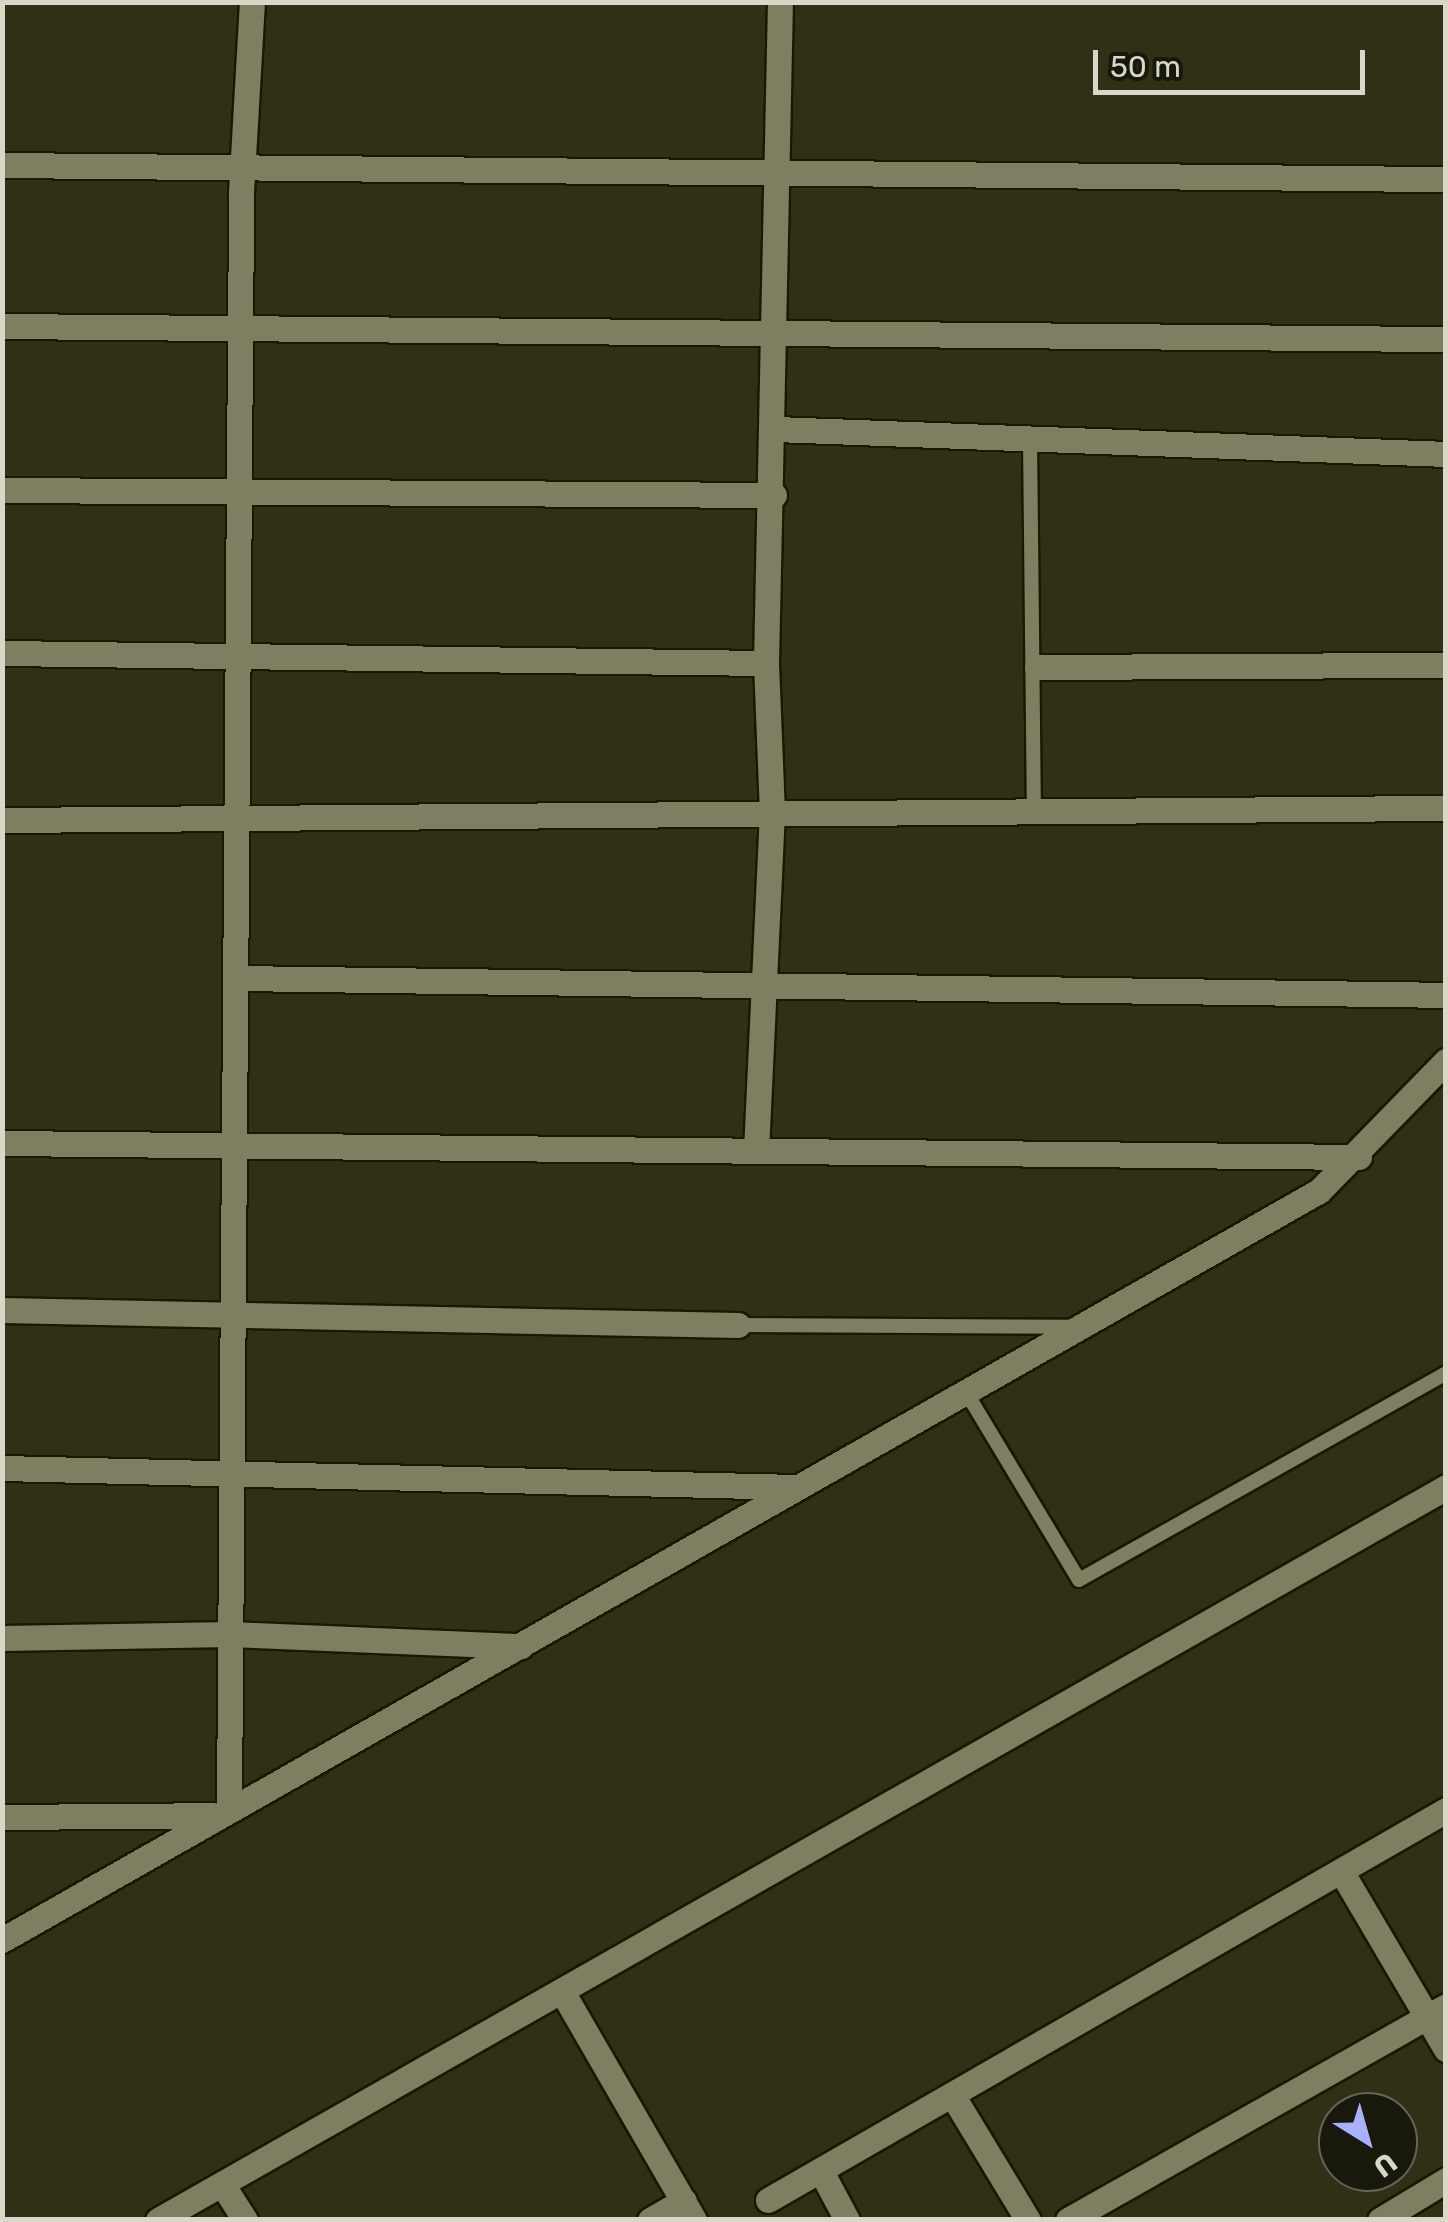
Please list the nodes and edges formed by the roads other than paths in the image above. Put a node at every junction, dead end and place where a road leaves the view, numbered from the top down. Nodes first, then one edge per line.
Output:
1 (252, 2) edge
2 (780, 2) edge
3 (2, 165) edge
4 (242, 168) junction
5 (778, 173) junction
6 (1446, 179) edge
7 (2, 326) edge
8 (240, 327) junction
9 (776, 332) junction
10 (1446, 339) edge
11 (775, 430) junction
12 (1030, 439) junction
13 (1446, 454) edge
14 (2, 490) edge
15 (240, 493) junction
16 (774, 495) junction
17 (2, 653) edge
18 (238, 654) junction
19 (766, 663) junction
20 (1446, 665) edge
21 (1037, 667) junction
22 (1034, 808) junction
23 (1446, 808) edge
24 (772, 812) junction
25 (2, 820) edge
26 (238, 821) junction
27 (236, 978) junction
28 (768, 991) junction
29 (1446, 995) edge
30 (1446, 1061) edge
31 (2, 1143) edge
32 (234, 1143) junction
33 (756, 1151) junction
34 (1359, 1157) junction
35 (2, 1310) edge
36 (233, 1313) junction
37 (738, 1325) joint
38 (1079, 1327) junction
39 (1446, 1374) edge
40 (966, 1392) junction
41 (2, 1468) edge
42 (232, 1474) junction
43 (797, 1487) junction
44 (1446, 1487) edge
45 (230, 1634) junction
46 (2, 1638) edge
47 (521, 1646) junction
48 (221, 1810) junction
49 (1446, 1810) edge
50 (2, 1817) edge
51 (1341, 1871) junction
52 (2, 1940) edge
53 (564, 1993) junction
54 (1437, 2011) edge
55 (1446, 2049) edge
56 (954, 2098) junction
57 (822, 2173) junction
58 (1446, 2180) edge
59 (222, 2184) junction
60 (768, 2200) dead end
61 (689, 2210) edge
62 (158, 2220) edge
63 (245, 2220) edge
64 (650, 2220) edge
65 (848, 2220) edge
66 (1028, 2220) edge
67 (1068, 2220) edge
68 (1380, 2220) edge

1 - 4 street
2 - 5 street
3 - 4 street
4 - 5 street
4 - 8 street
5 - 6 street
5 - 9 street
7 - 8 street
8 - 9 street
8 - 15 street
9 - 10 street
9 - 11 street
11 - 12 street
11 - 16 street
12 - 13 street
12 - 21 lane
14 - 15 street
15 - 16 street
15 - 18 street
16 - 19 street
17 - 18 street
18 - 19 street
18 - 26 street
19 - 24 street
20 - 21 street
21 - 22 lane
22 - 23 street
22 - 24 street
24 - 26 street
24 - 28 street
25 - 26 street
26 - 27 street
27 - 28 street
27 - 32 street
28 - 29 street
28 - 33 street
30 - 34 street
31 - 32 street
32 - 33 street
32 - 36 street
33 - 34 street
34 - 38 street
35 - 36 street
36 - 37 street
36 - 42 street
37 - 38 lane
38 - 40 street
39 - 40 lane
40 - 43 street
41 - 42 street
42 - 43 street
42 - 45 street
43 - 47 street
44 - 53 street
45 - 46 street
45 - 47 street
45 - 48 street
47 - 48 street
48 - 50 street
48 - 52 street
49 - 51 street
51 - 54 street
51 - 56 street
53 - 59 street
53 - 61 street
54 - 55 street
54 - 67 street
56 - 57 street
56 - 66 street
57 - 60 street
57 - 65 street
58 - 68 street
59 - 62 street
59 - 63 street
61 - 64 street

